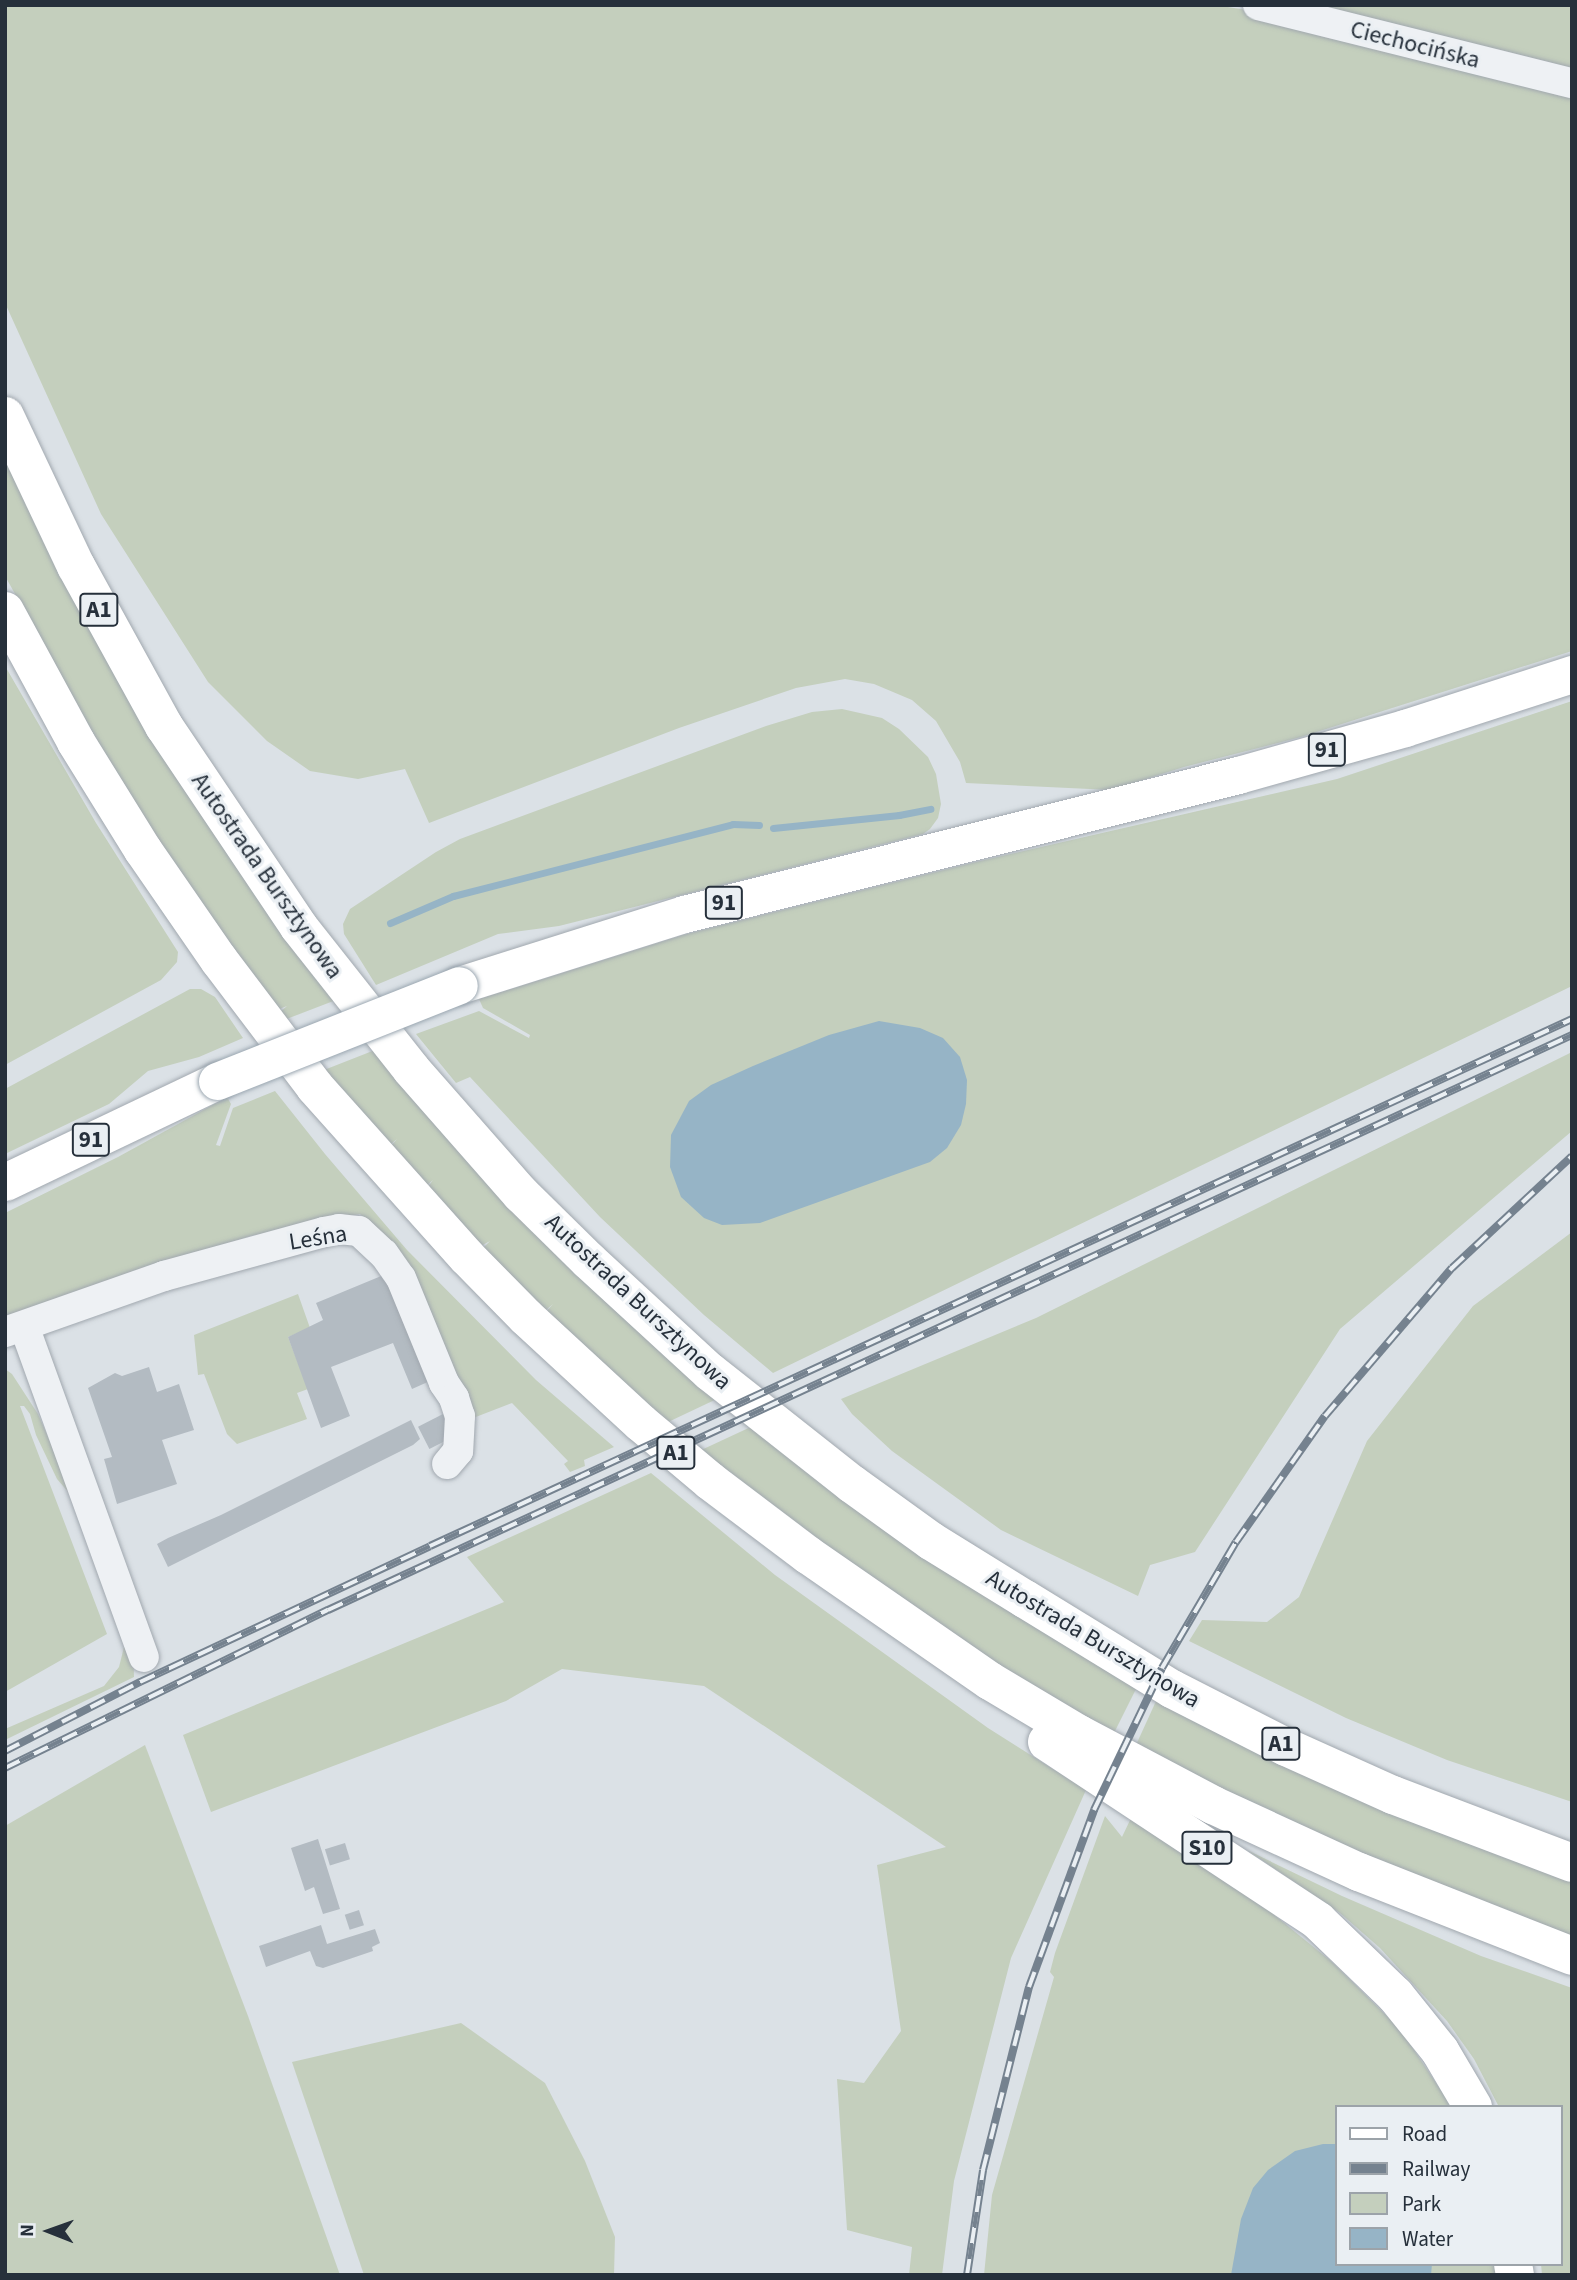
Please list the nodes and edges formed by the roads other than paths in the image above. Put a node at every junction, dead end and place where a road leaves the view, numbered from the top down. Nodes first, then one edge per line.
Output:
1 (1258, 5) edge
2 (1572, 83) edge
3 (5, 416) edge
4 (5, 611) edge
5 (1572, 674) edge
6 (5, 1182) edge
7 (15, 1329) edge
8 (447, 1464) dead end
9 (906, 1625) junction
10 (144, 1657) dead end
11 (1572, 1863) edge
12 (1572, 1956) edge
13 (1472, 2105) edge

1 - 2 street, Ciechocińska
3 - 11 highway, Autostrada Bursztynowa / A1
4 - 9 highway, A1
5 - 6 main road, 91, bridge
7 - 8 street, Leśna
7 - 10 street, Leśna
9 - 12 highway, A1
9 - 13 highway, S10

